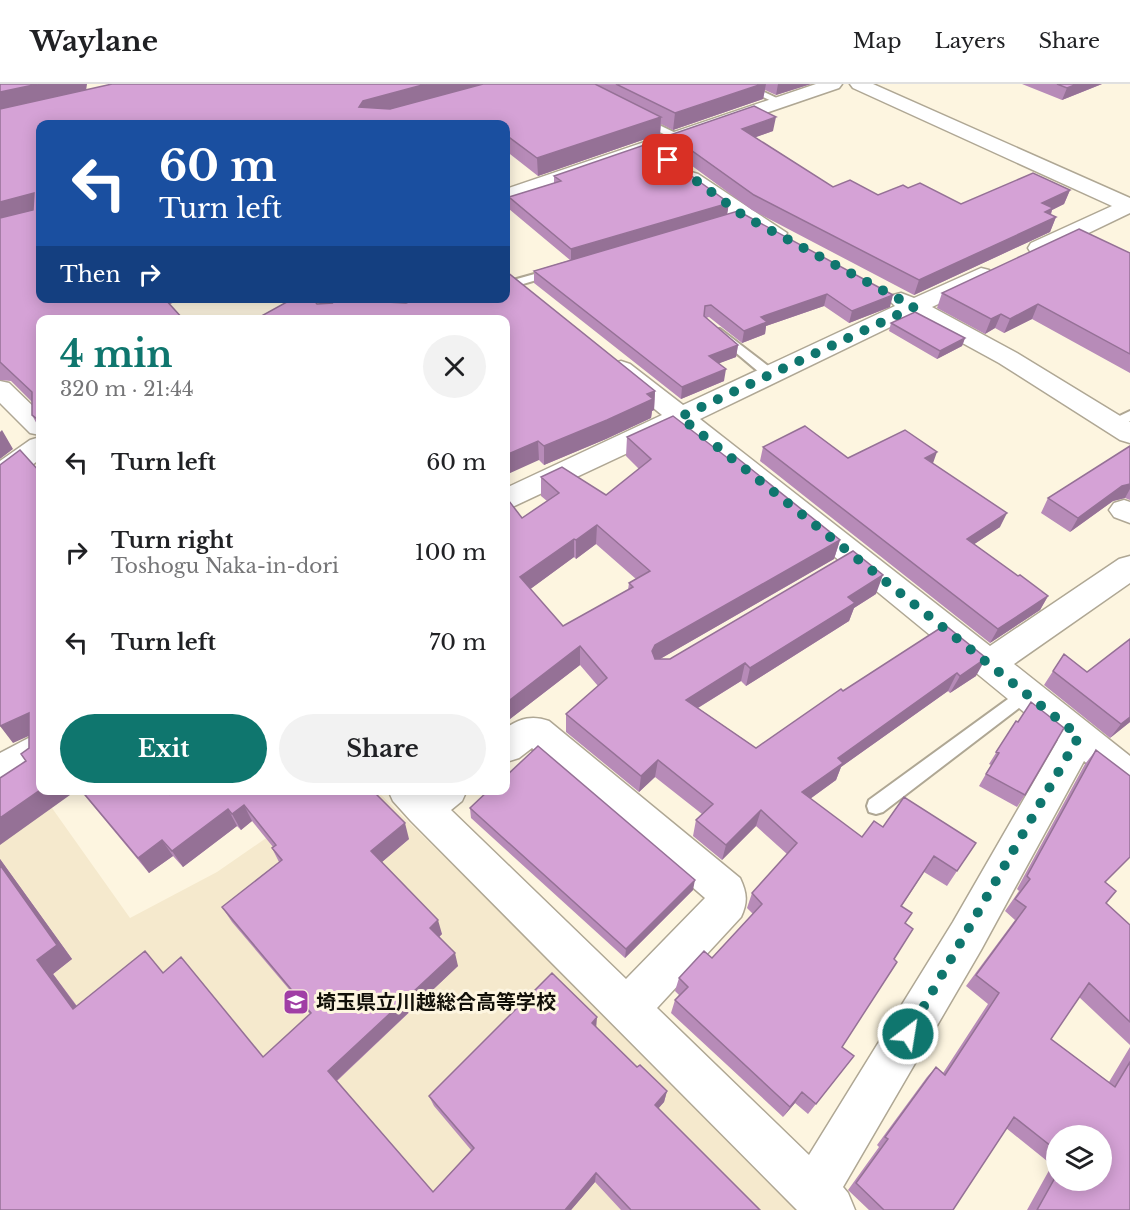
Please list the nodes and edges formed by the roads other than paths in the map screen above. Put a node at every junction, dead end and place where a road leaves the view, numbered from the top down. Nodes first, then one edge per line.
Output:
1 (740, 84) edge
2 (833, 84) edge
3 (859, 84) edge
4 (781, 102) junction
5 (634, 116) edge
6 (677, 136) junction
7 (649, 146) junction
8 (510, 195) edge
9 (1130, 205) edge
10 (794, 243) edge
11 (573, 266) edge
12 (515, 285) edge
13 (884, 291) edge
14 (914, 307) junction
15 (708, 322) edge
16 (607, 357) edge
17 (771, 375) junction
18 (0, 389) edge
19 (680, 417) junction
20 (36, 423) edge
21 (1125, 424) edge
22 (36, 449) edge
23 (0, 476) edge
24 (510, 498) edge
25 (1130, 567) edge
26 (989, 664) junction
27 (1026, 693) junction
28 (1079, 736) junction
29 (510, 744) edge
30 (36, 750) edge
31 (0, 772) edge
32 (1130, 777) edge
33 (426, 797) edge
34 (876, 806) dead end
35 (627, 1009) junction
36 (822, 1201) edge

1 - 4 lane
2 - 4 street
3 - 9 street
4 - 6 street
5 - 6 lane
6 - 7 street
7 - 8 street
7 - 10 street
9 - 14 street
11 - 12 lane
13 - 14 street
14 - 17 street
14 - 21 street
15 - 17 lane
16 - 19 street
17 - 19 street
18 - 20 street
19 - 24 street
19 - 26 street
22 - 23 street
25 - 26 street
26 - 27 street
27 - 28 street
27 - 34 lane
28 - 32 street
28 - 36 street
29 - 35 street
30 - 31 street
33 - 35 street
35 - 36 street

